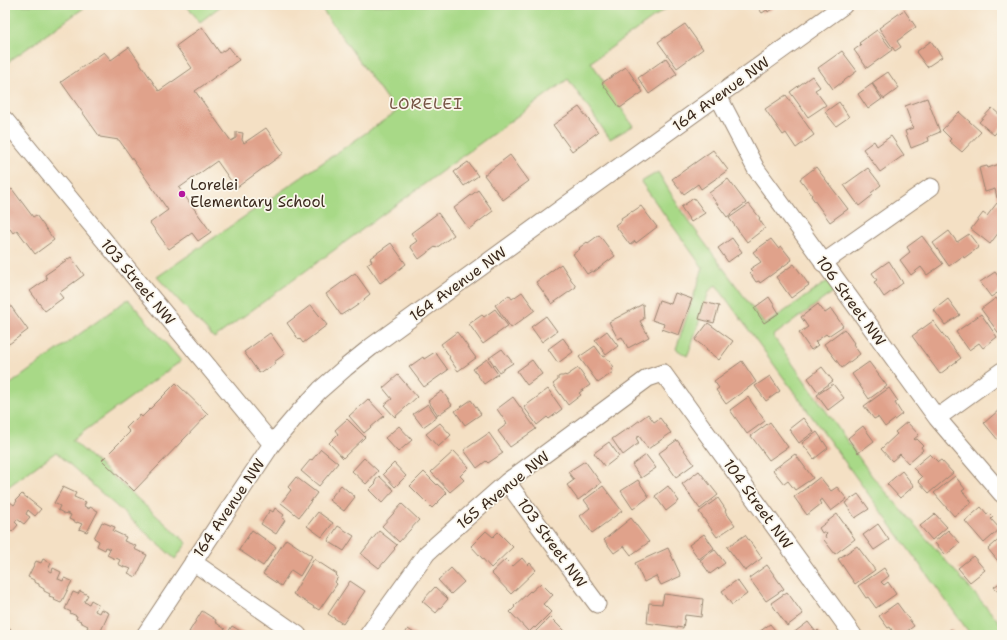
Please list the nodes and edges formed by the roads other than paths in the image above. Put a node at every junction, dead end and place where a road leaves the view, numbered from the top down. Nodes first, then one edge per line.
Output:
1 (844, 5) edge
2 (718, 96) junction
3 (5, 120) edge
4 (931, 187) dead end
5 (823, 263) junction
6 (1002, 371) edge
7 (663, 373) joint
8 (937, 418) junction
9 (272, 444) junction
10 (507, 482) junction
11 (1002, 494) edge
12 (193, 562) junction
13 (597, 604) dead end
14 (145, 635) edge
15 (298, 635) edge
16 (368, 635) edge
17 (853, 635) edge

1 - 2 street, 164 Avenue NW
2 - 5 street, 106 Street NW
2 - 9 street, 164 Avenue NW
3 - 9 street, 103 Street NW
4 - 5 street
5 - 8 street, 106 Street NW
6 - 8 street
7 - 10 street, 165 Avenue NW
7 - 17 street, 104 Street NW
8 - 11 street, 106 Street NW
9 - 12 street, 164 Avenue NW
10 - 13 street, 103 Street NW
10 - 16 street, 165 Avenue NW
12 - 14 street, 164 Avenue NW
12 - 15 street

